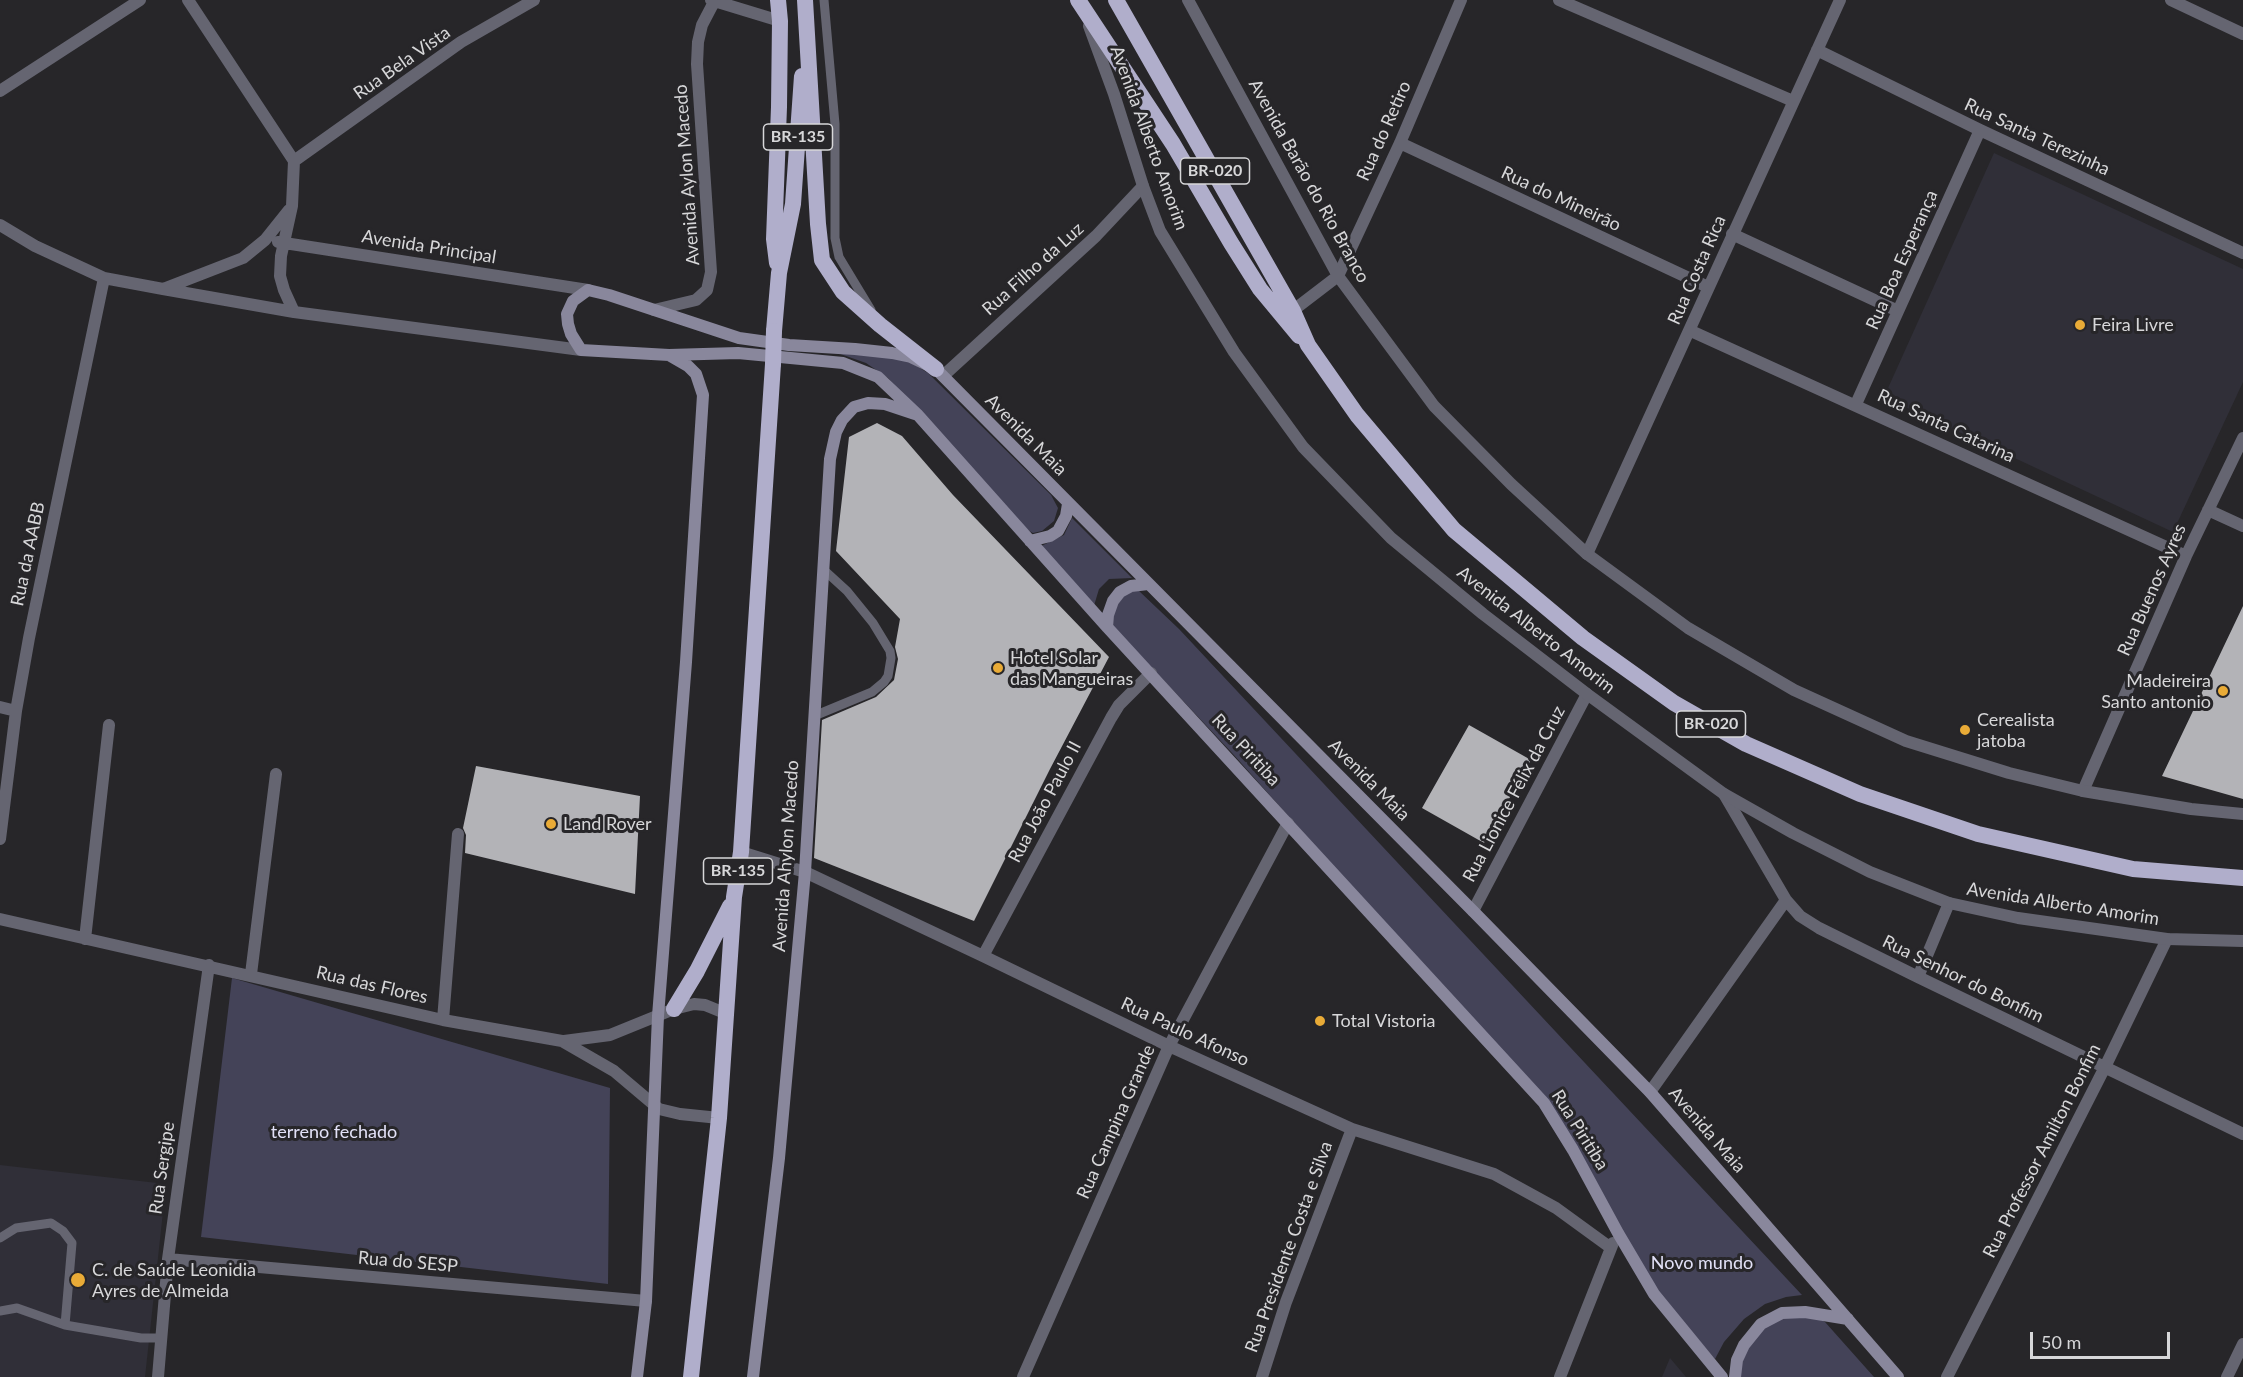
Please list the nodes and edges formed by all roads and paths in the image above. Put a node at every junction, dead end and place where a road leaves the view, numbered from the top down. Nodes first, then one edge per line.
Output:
1 (140, 0) edge
2 (188, 0) edge
3 (534, 0) edge
4 (778, 0) edge
5 (805, 0) edge
6 (824, 0) edge
7 (1116, 0) edge
8 (1188, 0) edge
9 (1461, 0) edge
10 (1559, 0) edge
11 (1840, 0) edge
12 (2171, 0) edge
13 (713, 1) edge
14 (1079, 2) edge
15 (780, 21) junction
16 (2243, 34) edge
17 (1817, 50) junction
18 (0, 91) edge
19 (1793, 101) junction
20 (1980, 130) junction
21 (1400, 143) junction
22 (294, 161) junction
23 (1143, 186) junction
24 (292, 206) junction
25 (0, 225) edge
26 (1732, 234) junction
27 (265, 240) junction
28 (284, 242) junction
29 (2243, 253) edge
30 (778, 273) junction
31 (1338, 276) junction
32 (104, 278) junction
33 (1708, 287) junction
34 (163, 289) junction
35 (588, 290) junction
36 (654, 310) junction
37 (1898, 311) junction
38 (294, 312) junction
39 (1288, 314) junction
40 (880, 325) junction
41 (1691, 331) junction
42 (581, 350) junction
43 (669, 355) junction
44 (939, 373) junction
45 (1856, 405) junction
46 (917, 414) junction
47 (2243, 438) edge
48 (1068, 504) junction
49 (2208, 510) junction
50 (2243, 526) edge
51 (1030, 541) junction
52 (1587, 554) junction
53 (2186, 556) junction
54 (824, 570) junction
55 (1148, 584) junction
56 (1107, 627) junction
57 (1151, 673) junction
58 (1587, 694) junction
59 (0, 707) edge
60 (16, 711) junction
61 (814, 716) junction
62 (109, 725) dead end
63 (276, 774) dead end
64 (2083, 791) junction
65 (1724, 794) junction
66 (2243, 813) edge
67 (1288, 823) junction
68 (458, 834) dead end
69 (0, 839) edge
70 (741, 852) junction
71 (804, 872) junction
72 (2243, 878) edge
73 (734, 897) junction
74 (1786, 900) junction
75 (1948, 903) junction
76 (1473, 911) junction
77 (0, 919) edge
78 (85, 939) junction
79 (2167, 939) junction
80 (2243, 941) edge
81 (983, 956) junction
82 (209, 965) junction
83 (251, 975) junction
84 (1918, 977) junction
85 (674, 1009) junction
86 (727, 1014) junction
87 (658, 1016) junction
88 (443, 1020) junction
89 (562, 1041) junction
90 (1169, 1046) junction
91 (2105, 1067) junction
92 (1650, 1092) junction
93 (654, 1107) junction
94 (719, 1118) junction
95 (1352, 1129) junction
96 (2243, 1134) edge
97 (1618, 1233) junction
98 (0, 1238) edge
99 (1611, 1248) junction
100 (168, 1259) junction
101 (646, 1301) junction
102 (0, 1311) edge
103 (1848, 1319) junction
104 (65, 1325) junction
105 (161, 1338) junction
106 (2243, 1344) edge
107 (158, 1377) edge
108 (637, 1377) edge
109 (691, 1377) edge
110 (753, 1377) edge
111 (1023, 1377) edge
112 (1262, 1377) edge
113 (1560, 1377) edge
114 (1722, 1377) edge
115 (1735, 1377) edge
116 (1898, 1377) edge
117 (1947, 1377) edge
118 (2227, 1377) edge

1 - 18 street
2 - 22 street
3 - 22 street, Rua Bela Vista
4 - 15 highway, BR-135
5 - 30 highway, BR-135
5 - 40 highway
6 - 40 lane
7 - 39 highway, BR-020
8 - 31 street, Avenida Barão do Rio Branco
9 - 21 street, Rua do Retiro
10 - 19 street
11 - 17 street, Rua Costa Rica
12 - 16 street
13 - 15 street
13 - 36 street, Avenida Aylon Macedo
14 - 23 street, Avenida Alberto Amorim
14 - 39 highway
15 - 30 highway, BR-135
17 - 19 street, Rua Costa Rica
17 - 20 street, Rua Santa Terezinha
19 - 26 street, Rua Costa Rica
20 - 29 street, Rua Santa Terezinha
20 - 37 street, Rua Boa Esperança
21 - 31 street, Rua do Retiro
21 - 33 street, Rua do Mineirão
22 - 24 street
23 - 44 street, Rua Filho da Luz
23 - 58 street, Avenida Alberto Amorim
24 - 27 street
24 - 28 street
25 - 32 street
26 - 33 street, Rua Costa Rica
26 - 37 street
27 - 28 street, Avenida Principal
27 - 34 street
28 - 35 street, Avenida Principal
28 - 38 street
30 - 70 highway, BR-135, bridge
31 - 39 street
31 - 52 street, Avenida Barão do Rio Branco
32 - 34 street
32 - 60 street, Rua da AABB
33 - 41 street, Rua Costa Rica
34 - 38 street
35 - 36 main road, Avenida Maia
35 - 42 main road
36 - 44 main road, Avenida Maia
37 - 45 street, Rua Boa Esperança
38 - 42 street
39 - 72 highway, BR-020
40 - 44 highway
41 - 45 street, Rua Santa Catarina
41 - 52 street, Rua Costa Rica
42 - 43 main road, Rua Piritiba
43 - 46 main road, Rua Piritiba
43 - 87 main road
44 - 48 main road, Avenida Maia
45 - 53 street, Rua Santa Catarina
46 - 51 main road, Rua Piritiba
46 - 54 main road, Avenida Ahylon Macedo
47 - 49 street, Rua Buenos Ayres
48 - 51 main road
48 - 55 main road, Avenida Maia
49 - 50 street
49 - 53 street, Rua Buenos Ayres
51 - 56 main road, Rua Piritiba
52 - 64 street, Avenida Barão do Rio Branco
53 - 64 street, Rua Buenos Ayres
54 - 61 main road, Avenida Ahylon Macedo
54 - 61 lane
55 - 56 main road
55 - 76 main road, Avenida Maia
56 - 57 main road, Rua Piritiba
57 - 67 main road, Rua Piritiba
57 - 81 street, Rua João Paulo II
58 - 65 street, Avenida Alberto Amorim
58 - 76 street, Rua Lionice Félix da Cruz
59 - 60 street
60 - 69 street, Rua da AABB
61 - 71 main road, Avenida Ahylon Macedo
62 - 78 street
63 - 83 street
64 - 66 street, Avenida Barão do Rio Branco
65 - 74 street, Rua Senhor do Bonfim
65 - 75 street, Avenida Alberto Amorim
67 - 90 street, Rua Campina Grande
67 - 97 main road, Rua Piritiba
68 - 88 street
70 - 71 street, Rua Paulo Afonso
70 - 73 highway, BR-135
71 - 81 street, Rua Paulo Afonso
71 - 110 main road, Avenida Ahylon Macedo
73 - 85 highway
73 - 86 highway, BR-135
74 - 84 street, Rua Senhor do Bonfim
74 - 92 street
75 - 79 street, Avenida Alberto Amorim
75 - 84 street
76 - 92 main road, Avenida Maia
77 - 78 street, Rua das Flores
78 - 82 street, Rua das Flores
79 - 80 street, Avenida Alberto Amorim
79 - 91 street, Rua Professor Amilton Bonfim
81 - 90 street, Rua Paulo Afonso
82 - 83 street, Rua das Flores
82 - 100 street, Rua Sergipe
83 - 88 street, Rua das Flores
84 - 91 street, Rua Senhor do Bonfim
85 - 86 street
85 - 87 street
86 - 94 highway, BR-135
87 - 89 street
87 - 93 main road
88 - 89 street, Rua das Flores
89 - 93 street, Rua das Flores
90 - 95 street, Rua Paulo Afonso
90 - 111 street, Rua Campina Grande
91 - 96 street, Rua Senhor do Bonfim
91 - 117 street, Rua Professor Amilton Bonfim
92 - 103 main road, Avenida Maia
93 - 94 street, Rua das Flores
93 - 101 main road
94 - 109 highway, BR-135
95 - 99 street, Rua Paulo Afonso
95 - 112 street, Rua Presidente Costa e Silva
97 - 99 street
97 - 114 main road, Rua Piritiba
98 - 104 lane
99 - 113 street
100 - 101 street, Rua do SESP
100 - 105 street, Rua Sergipe
101 - 108 main road
102 - 104 lane
103 - 115 main road
103 - 116 main road, Avenida Maia
104 - 105 lane
105 - 107 street, Rua Sergipe
106 - 118 street

